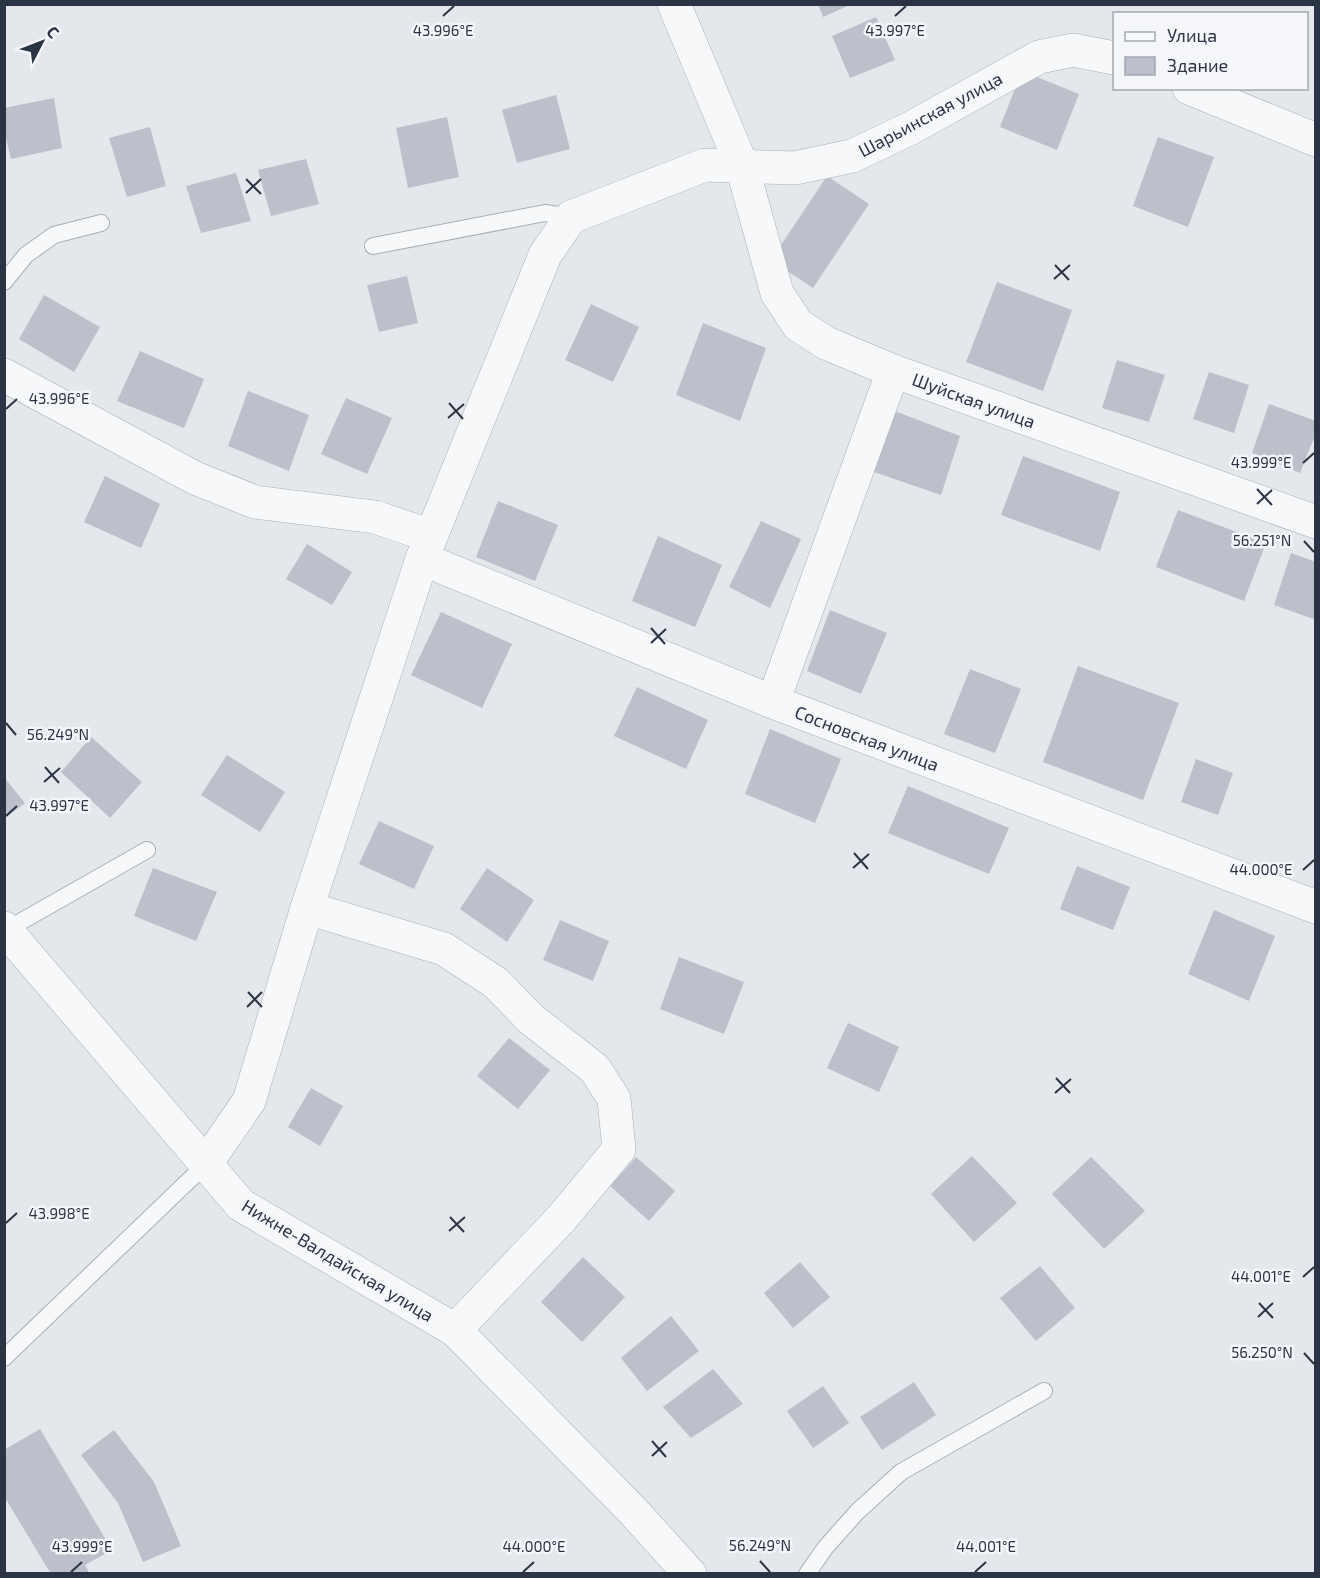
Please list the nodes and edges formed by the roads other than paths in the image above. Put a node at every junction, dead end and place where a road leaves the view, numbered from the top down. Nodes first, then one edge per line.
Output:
1 (674, 4) edge
2 (1113, 58) edge
3 (1195, 90) edge
4 (1316, 140) edge
5 (742, 166) junction
6 (571, 217) junction
7 (101, 223) dead end
8 (373, 246) dead end
9 (4, 282) edge
10 (893, 371) junction
11 (4, 375) edge
12 (1316, 522) edge
13 (426, 547) junction
14 (773, 702) junction
15 (147, 850) dead end
16 (307, 908) junction
17 (1316, 908) edge
18 (5, 929) edge
19 (205, 1165) junction
20 (455, 1330) junction
21 (4, 1358) edge
22 (1044, 1391) dead end
23 (690, 1574) edge
24 (807, 1574) edge

1 - 5 street, Шуйская улица
2 - 5 street, Шарьинская улица
3 - 4 street
5 - 6 street, Шарьинская улица
5 - 10 street, Шуйская улица
6 - 8 lane
6 - 13 street
7 - 9 lane
10 - 12 street, Шуйская улица
10 - 14 street
11 - 13 street, Сосновская улица
13 - 14 street, Сосновская улица
13 - 16 street
14 - 17 street, Сосновская улица
15 - 18 lane
16 - 19 street
16 - 20 street
18 - 19 street, Нижне-Валдайская улица
19 - 20 street, Нижне-Валдайская улица
19 - 21 lane
20 - 23 street, Нижне-Валдайская улица
22 - 24 lane

